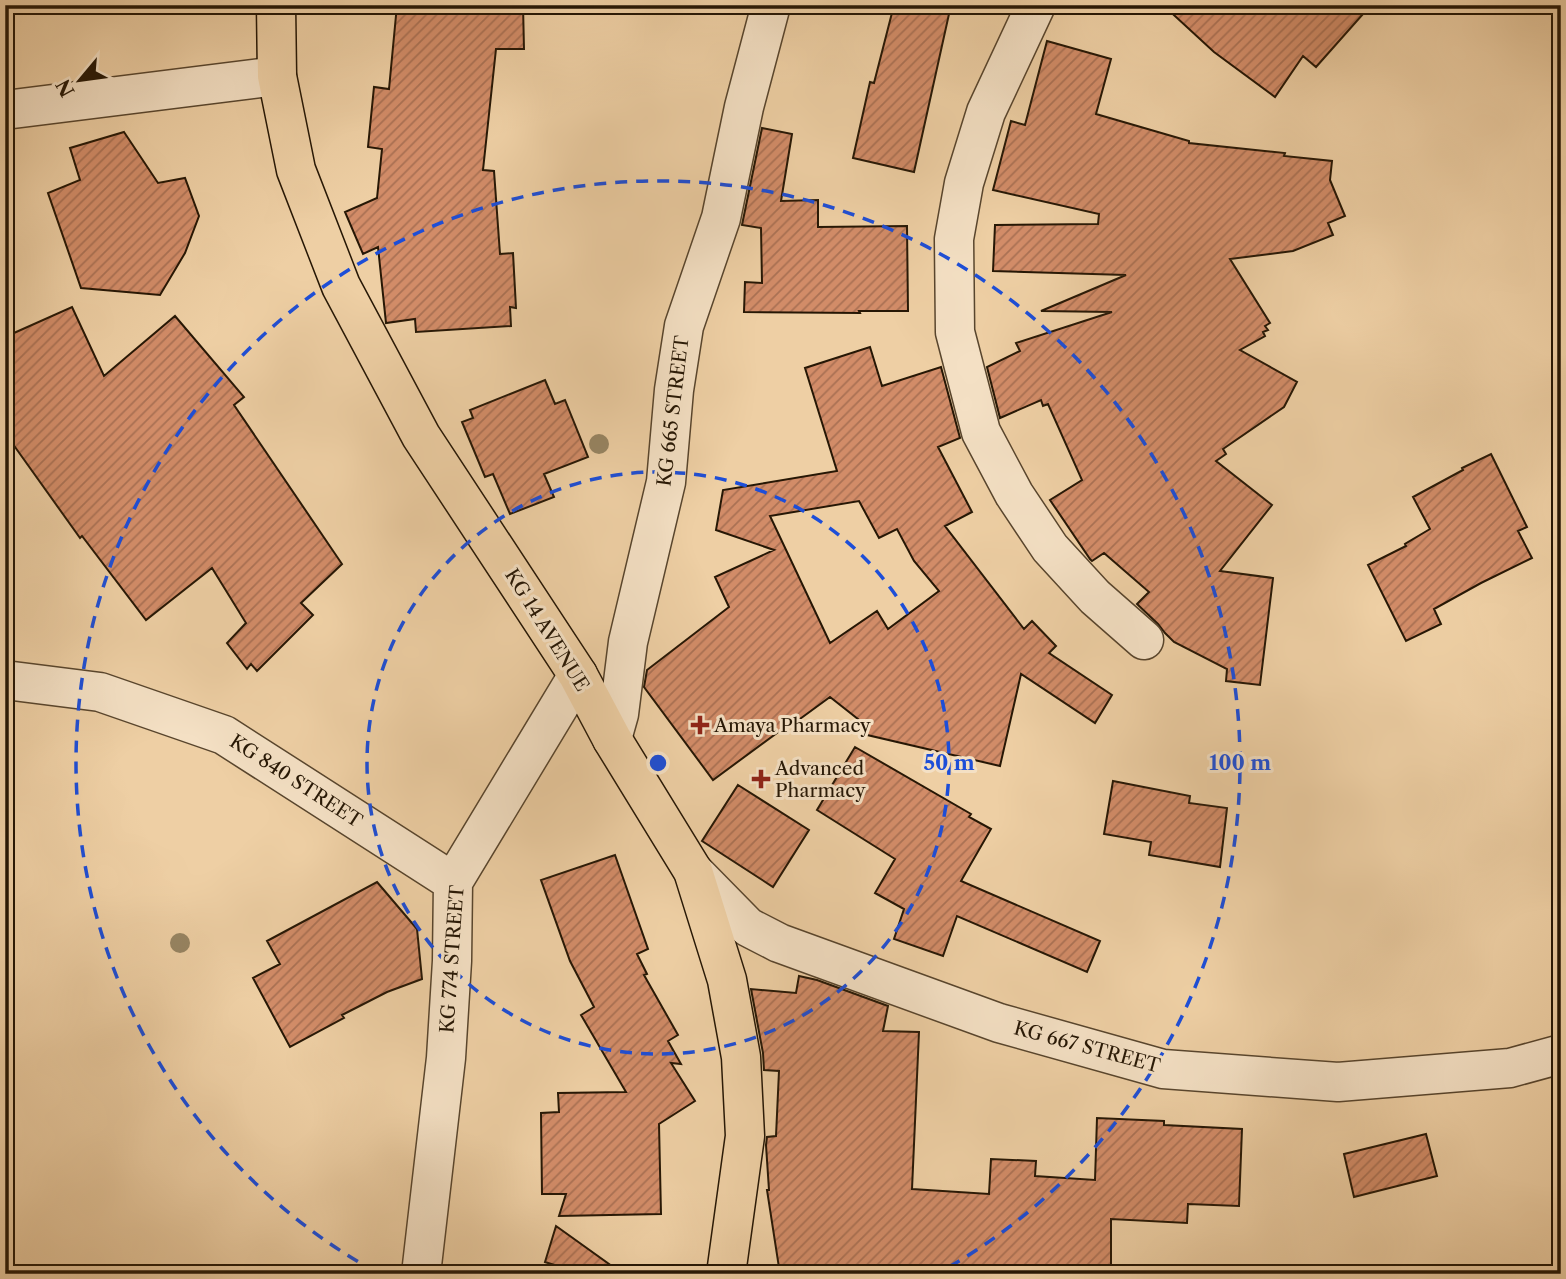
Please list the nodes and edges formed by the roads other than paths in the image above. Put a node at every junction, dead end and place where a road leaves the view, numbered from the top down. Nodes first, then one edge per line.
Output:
1 (276, 5) edge
2 (771, 5) edge
3 (1036, 5) edge
4 (277, 76) junction
5 (5, 110) edge
6 (1144, 640) dead end
7 (578, 675) junction
8 (5, 680) edge
9 (612, 739) junction
10 (693, 871) junction
11 (453, 883) junction
12 (1561, 1054) edge
13 (421, 1274) edge
14 (726, 1274) edge

1 - 4 main road, KG 14 AVENUE
2 - 9 street, KG 665 STREET
3 - 6 street
4 - 5 street
4 - 7 main road, KG 14 AVENUE
7 - 9 main road, KG 14 AVENUE
7 - 11 street, KG 774 STREET
8 - 11 street, KG 840 STREET
9 - 10 main road, KG 14 AVENUE
10 - 12 street, KG 667 STREET
10 - 14 main road, KG 14 AVENUE
11 - 13 street, KG 774 STREET

